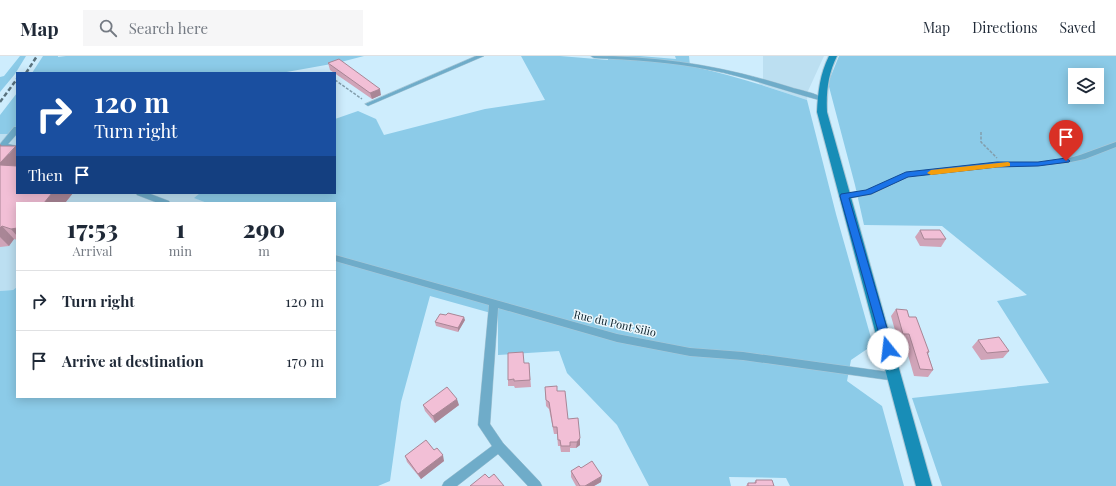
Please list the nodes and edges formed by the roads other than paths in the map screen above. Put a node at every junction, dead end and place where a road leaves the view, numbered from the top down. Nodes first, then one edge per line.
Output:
1 (481, 56) edge
2 (594, 56) edge
3 (833, 56) edge
4 (821, 99) junction
5 (368, 104) road end
6 (16, 130) edge
7 (1116, 144) edge
8 (16, 148) edge
9 (143, 194) edge
10 (844, 196) junction
11 (163, 202) edge
12 (336, 258) edge
13 (494, 303) junction
14 (896, 377) junction
15 (909, 427) junction
16 (499, 447) junction
17 (448, 486) edge
18 (536, 486) edge
19 (924, 486) edge
20 (931, 486) edge

1 - 5 street
2 - 4 street
3 - 4 main road
4 - 10 main road
6 - 8 street
7 - 10 street
9 - 11 street
10 - 14 main road
12 - 13 street, Rue du Pont Silio
13 - 14 street, Rue du Pont Silio
13 - 16 street
14 - 15 main road
15 - 19 main road
15 - 20 main road
16 - 17 street
16 - 18 street

